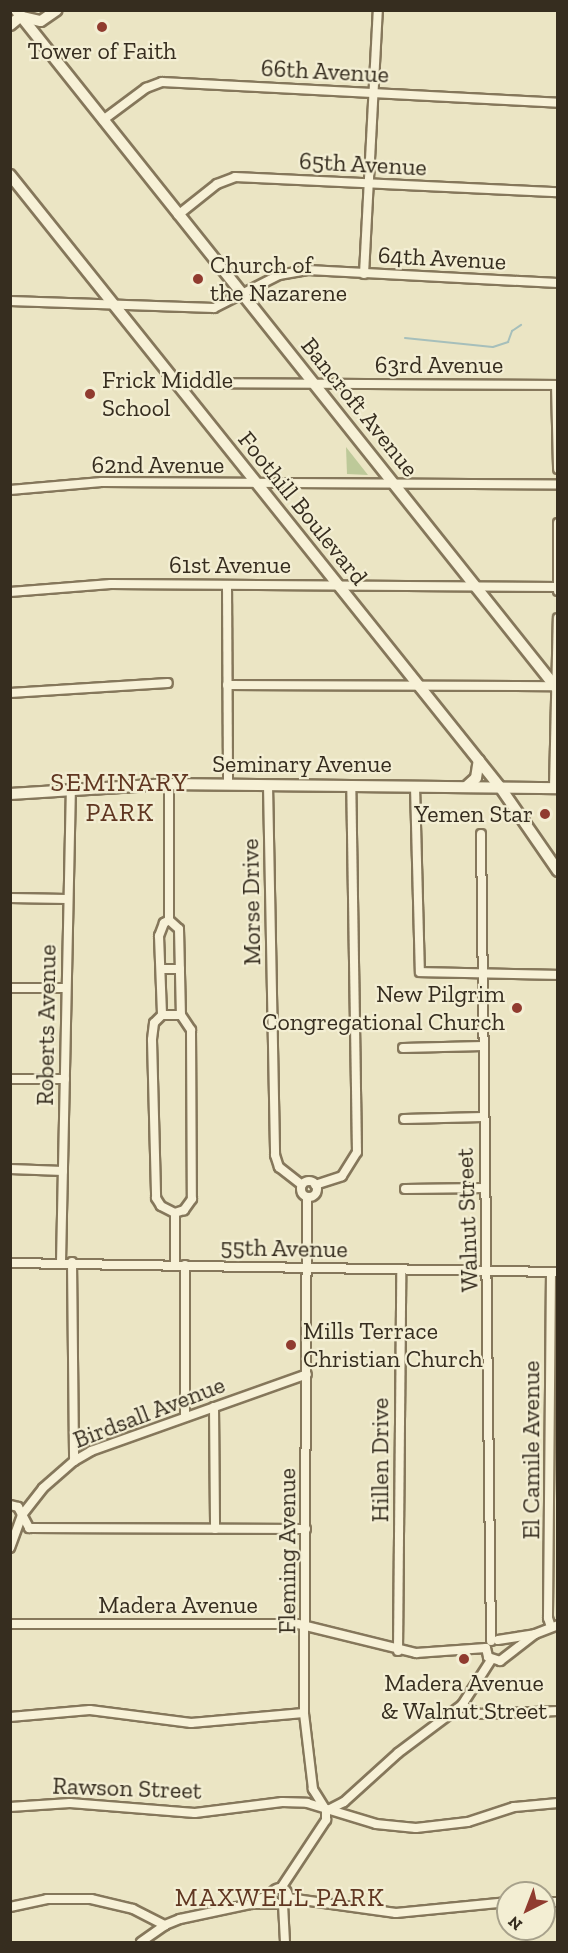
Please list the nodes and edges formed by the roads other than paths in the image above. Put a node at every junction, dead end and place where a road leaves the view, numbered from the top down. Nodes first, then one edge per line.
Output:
1 (57, 10) edge
2 (378, 10) edge
3 (19, 12) edge
4 (10, 25) edge
5 (374, 94) junction
6 (558, 103) edge
7 (103, 120) junction
8 (10, 175) edge
9 (369, 184) junction
10 (558, 192) edge
11 (178, 215) junction
12 (364, 274) junction
13 (558, 283) edge
14 (243, 295) junction
15 (10, 301) edge
16 (114, 305) junction
17 (176, 382) junction
18 (314, 384) junction
19 (557, 385) edge
20 (558, 469) edge
21 (558, 484) edge
22 (258, 485) junction
23 (395, 485) junction
24 (10, 490) edge
25 (558, 523) edge
26 (338, 584) junction
27 (227, 585) junction
28 (477, 588) junction
29 (558, 588) edge
30 (10, 592) edge
31 (558, 618) edge
32 (168, 683) dead end
33 (227, 685) junction
34 (557, 687) edge
35 (420, 688) junction
36 (10, 693) edge
37 (479, 760) junction
38 (169, 784) junction
39 (228, 785) junction
40 (268, 785) junction
41 (351, 786) junction
42 (415, 786) junction
43 (466, 787) junction
44 (500, 787) junction
45 (556, 788) edge
46 (71, 789) junction
47 (10, 794) edge
48 (481, 834) dead end
49 (558, 872) edge
50 (10, 898) edge
51 (67, 899) junction
52 (169, 920) junction
53 (161, 969) junction
54 (180, 969) junction
55 (483, 975) junction
56 (558, 975) edge
57 (10, 988) edge
58 (65, 988) junction
59 (162, 1015) junction
60 (181, 1015) junction
61 (483, 1046) junction
62 (403, 1048) dead end
63 (10, 1079) edge
64 (65, 1079) junction
65 (483, 1117) junction
66 (404, 1119) dead end
67 (10, 1169) edge
68 (63, 1171) junction
69 (302, 1185) junction
70 (315, 1185) junction
71 (485, 1188) junction
72 (405, 1189) dead end
73 (307, 1197) junction
74 (175, 1213) junction
75 (62, 1262) junction
76 (72, 1262) junction
77 (10, 1263) edge
78 (175, 1265) junction
79 (185, 1265) junction
80 (307, 1268) junction
81 (401, 1270) junction
82 (488, 1270) junction
83 (554, 1272) edge
84 (307, 1374) junction
85 (214, 1407) junction
86 (185, 1417) junction
87 (74, 1461) junction
88 (10, 1505) edge
89 (22, 1515) junction
90 (215, 1529) junction
91 (306, 1529) junction
92 (10, 1548) edge
93 (10, 1624) edge
94 (306, 1626) junction
95 (554, 1626) edge
96 (535, 1634) junction
97 (492, 1643) junction
98 (398, 1651) junction
99 (506, 1655) junction
100 (491, 1660) junction
101 (462, 1705) junction
102 (558, 1711) edge
103 (304, 1713) junction
104 (10, 1717) edge
105 (558, 1803) edge
106 (10, 1807) edge
107 (326, 1810) junction
108 (278, 1890) junction
109 (283, 1902) junction
110 (496, 1903) edge
111 (251, 1904) junction
112 (10, 1907) edge
113 (165, 1924) junction
114 (141, 1942) edge
115 (285, 1942) edge

1 - 3 street
2 - 5 street
3 - 4 street
3 - 7 street, Bancroft Avenue
5 - 6 street, 66th Avenue
5 - 7 street, 66th Avenue
5 - 9 street
7 - 11 street, Bancroft Avenue
8 - 16 street, Foothill Boulevard
9 - 10 street, 65th Avenue
9 - 11 street, 65th Avenue
9 - 12 street
11 - 14 street, Bancroft Avenue
12 - 13 street, 64th Avenue
12 - 14 street, 64th Avenue
14 - 16 street, 64th Avenue
14 - 18 street, Bancroft Avenue
15 - 16 street, 64th Avenue
16 - 17 street, Foothill Boulevard
17 - 18 street, 63rd Avenue
17 - 22 street, Foothill Boulevard
18 - 19 street, 63rd Avenue
18 - 23 street, Bancroft Avenue
19 - 20 street
21 - 23 street, 62nd Avenue
22 - 23 street, 62nd Avenue
22 - 24 street, 62nd Avenue
22 - 26 street, Foothill Boulevard
23 - 28 street, Bancroft Avenue
25 - 29 street
26 - 27 street, 61st Avenue
26 - 28 street, 61st Avenue
26 - 35 street, Foothill Boulevard
27 - 30 street, 61st Avenue
27 - 33 street
28 - 29 street, 61st Avenue
28 - 34 street, Bancroft Avenue
31 - 34 street
32 - 36 street
33 - 35 street
33 - 39 street
34 - 35 street
34 - 45 street
35 - 37 street, Foothill Boulevard
37 - 43 street
37 - 44 street, Foothill Boulevard
38 - 39 street, Seminary Avenue
38 - 46 street, Seminary Avenue
38 - 52 street
39 - 40 street, Seminary Avenue
40 - 41 street, Seminary Avenue
40 - 69 street, Morse Drive
41 - 42 street, Seminary Avenue
41 - 70 street
42 - 43 street, Seminary Avenue
42 - 55 street
43 - 44 street, Seminary Avenue
44 - 45 street, Seminary Avenue
44 - 49 street, Foothill Boulevard
46 - 47 street, Seminary Avenue
46 - 51 street, Roberts Avenue
48 - 55 street, Walnut Street
50 - 51 street
51 - 58 street, Roberts Avenue
52 - 53 street
52 - 54 street
53 - 54 street
53 - 59 street
54 - 60 street
55 - 56 street
55 - 61 street, Walnut Street
57 - 58 street
58 - 64 street, Roberts Avenue
59 - 60 street
59 - 74 street
60 - 74 street
61 - 62 street
61 - 65 street, Walnut Street
63 - 64 street
64 - 68 street, Roberts Avenue
65 - 66 street
65 - 71 street, Walnut Street
67 - 68 street
68 - 75 street, Roberts Avenue
69 - 70 street
69 - 73 street
70 - 73 street
71 - 72 street
71 - 82 street, Walnut Street
73 - 80 street, Fleming Avenue
74 - 78 street
75 - 76 street, 55th Avenue
75 - 77 street, 55th Avenue
76 - 78 street, 55th Avenue
76 - 87 street
78 - 79 street, 55th Avenue
79 - 80 street, 55th Avenue
79 - 86 street
80 - 81 street, 55th Avenue
80 - 84 street, Fleming Avenue
81 - 82 street, 55th Avenue
81 - 98 street, Hillen Drive
82 - 83 street, 55th Avenue
82 - 97 street, Walnut Street
83 - 95 street, El Camile Avenue
84 - 85 street, Birdsall Avenue
84 - 91 street, Fleming Avenue
85 - 86 street, Birdsall Avenue
85 - 90 street
86 - 87 street, Birdsall Avenue
87 - 89 street, Birdsall Avenue
88 - 89 street
89 - 90 street
89 - 92 street, Birdsall Avenue
90 - 91 street
91 - 94 street, Fleming Avenue
93 - 94 street, Madera Avenue
94 - 98 street, Madera Avenue
94 - 103 street, Fleming Avenue
95 - 96 street
96 - 97 street, Madera Avenue
96 - 99 street
97 - 98 street, Madera Avenue
97 - 99 street
97 - 100 street
99 - 100 street
100 - 101 street
101 - 102 street
101 - 107 street
103 - 104 street
103 - 107 street, Fleming Avenue
105 - 107 street, Rawson Street
106 - 107 street, Rawson Street
107 - 108 street
108 - 109 street
108 - 109 street
108 - 111 street
109 - 110 street
109 - 111 street
109 - 115 street
111 - 113 street
112 - 113 street
113 - 114 street

